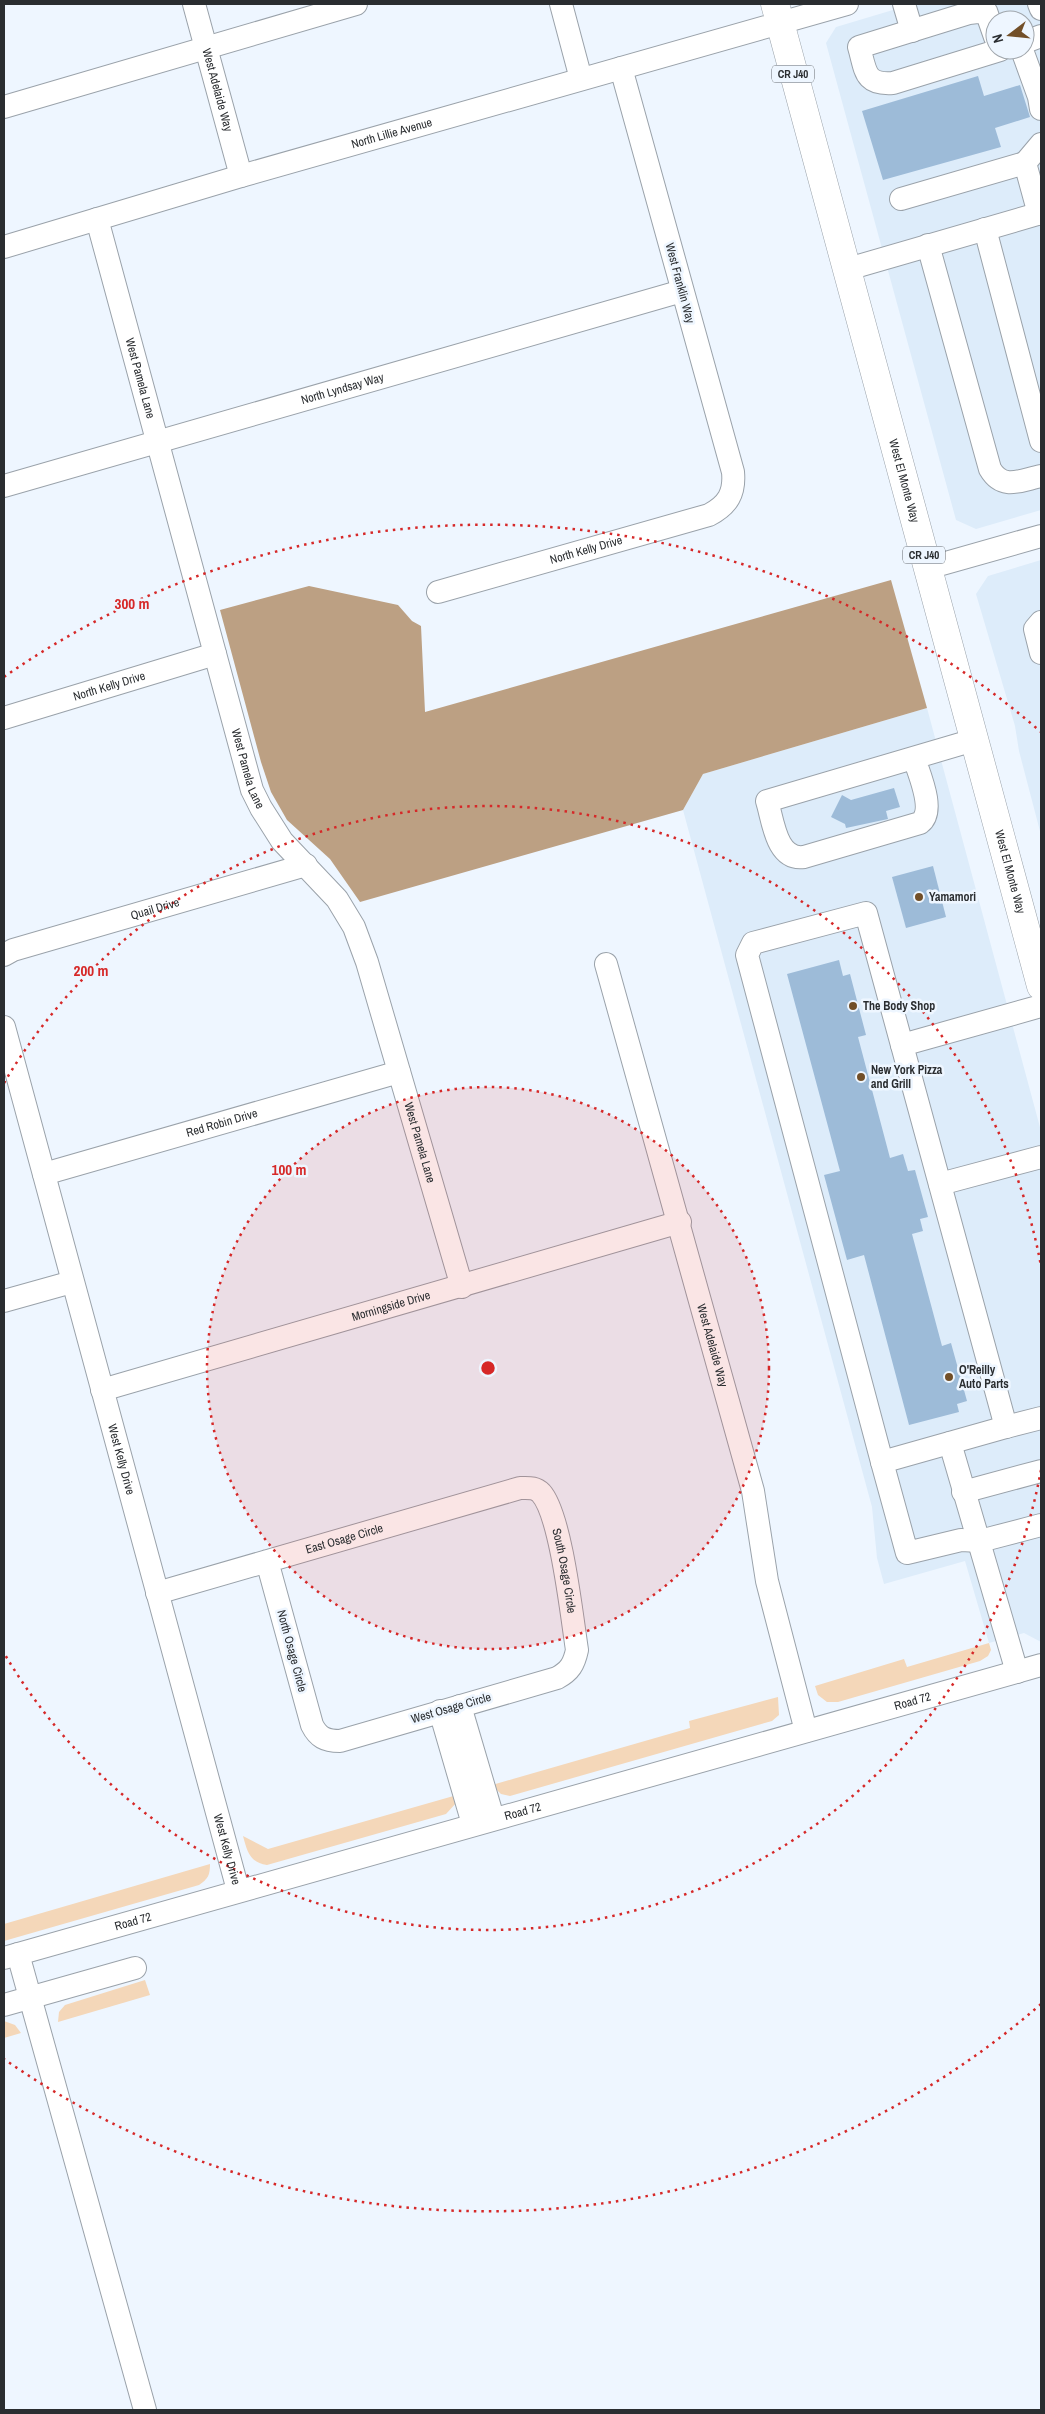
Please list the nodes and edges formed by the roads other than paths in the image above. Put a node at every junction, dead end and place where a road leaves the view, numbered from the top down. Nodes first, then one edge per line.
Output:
1 (194, 4) edge
2 (356, 4) edge
3 (561, 4) edge
4 (847, 4) edge
5 (904, 4) edge
6 (1039, 4) edge
7 (1041, 9) edge
8 (985, 11) edge
9 (777, 13) edge
10 (912, 31) junction
11 (206, 48) junction
12 (985, 55) edge
13 (1026, 60) edge
14 (621, 68) junction
15 (581, 79) junction
16 (4, 107) edge
17 (1041, 109) edge
18 (1041, 144) edge
19 (1025, 163) junction
20 (241, 176) junction
21 (901, 199) dead end
22 (1040, 214) edge
23 (97, 219) junction
24 (985, 229) junction
25 (928, 246) junction
26 (4, 247) edge
27 (848, 268) junction
28 (682, 291) junction
29 (1041, 439) edge
30 (157, 442) junction
31 (1041, 476) edge
32 (4, 486) edge
33 (730, 499) joint
34 (1041, 536) edge
35 (928, 568) junction
36 (438, 592) dead end
37 (1041, 622) edge
38 (1041, 653) edge
39 (215, 654) junction
40 (4, 718) edge
41 (974, 740) junction
42 (914, 758) junction
43 (306, 865) junction
44 (4, 955) edge
45 (606, 964) dead end
46 (1041, 986) edge
47 (1041, 1006) edge
48 (4, 1027) edge
49 (902, 1045) junction
50 (399, 1072) junction
51 (1041, 1157) edge
52 (44, 1174) junction
53 (940, 1184) junction
54 (680, 1222) junction
55 (72, 1282) junction
56 (462, 1287) junction
57 (4, 1301) edge
58 (102, 1390) junction
59 (1041, 1418) edge
60 (1006, 1427) junction
61 (950, 1443) junction
62 (882, 1462) junction
63 (1041, 1471) edge
64 (533, 1487) joint
65 (963, 1492) junction
66 (1041, 1525) edge
67 (980, 1541) junction
68 (267, 1561) junction
69 (158, 1593) junction
70 (575, 1663) joint
71 (1041, 1665) edge
72 (1017, 1672) junction
73 (450, 1708) junction
74 (806, 1731) junction
75 (321, 1738) joint
76 (483, 1821) junction
77 (238, 1890) junction
78 (11, 1956) edge
79 (135, 1968) dead end
80 (30, 1997) junction
81 (4, 2005) edge
82 (145, 2410) edge

1 - 11 street, West Adelaide Way
2 - 11 street
3 - 15 street
4 - 9 street, North Lillie Avenue
5 - 10 street
6 - 7 street
8 - 10 street
9 - 14 street, North Lillie Avenue
9 - 27 main road, West El Monte Way / CR J40
10 - 12 street
11 - 16 street
11 - 20 street, West Adelaide Way
13 - 17 street
14 - 15 street, North Lillie Avenue
14 - 28 street, West Franklin Way
15 - 20 street, North Lillie Avenue
18 - 19 street
19 - 21 street
19 - 22 street
20 - 23 street, North Lillie Avenue
22 - 24 street
23 - 26 street, North Lillie Avenue
23 - 30 street, West Pamela Lane
24 - 25 street
24 - 29 street
25 - 27 street
25 - 31 street
27 - 35 main road, West El Monte Way / CR J40
28 - 30 street, North Lyndsay Way
28 - 33 street, West Franklin Way
30 - 32 street, North Lyndsay Way
30 - 39 street, West Pamela Lane
33 - 36 street, North Kelly Drive
34 - 35 street
35 - 41 main road, West El Monte Way / CR J40
37 - 38 street
39 - 40 street, North Kelly Drive
39 - 43 street, West Pamela Lane
41 - 42 street
41 - 46 main road, West El Monte Way / CR J40
42 - 42 street
43 - 44 street, Quail Drive
43 - 50 street, West Pamela Lane
45 - 54 street, West Adelaide Way
47 - 49 street
48 - 52 street, West Kelly Drive
49 - 53 street
49 - 62 street
50 - 52 street, Red Robin Drive
50 - 56 street, West Pamela Lane
51 - 53 street
52 - 55 street, West Kelly Drive
53 - 60 street
54 - 56 street, Morningside Drive
54 - 74 street, West Adelaide Way
55 - 57 street
55 - 58 street, West Kelly Drive
56 - 58 street, Morningside Drive
58 - 69 street, West Kelly Drive
59 - 60 street
60 - 61 street
61 - 62 street
61 - 65 street
62 - 67 street
63 - 65 street
64 - 68 street, East Osage Circle
64 - 70 street, South Osage Circle
65 - 67 street
66 - 67 street
67 - 72 street
68 - 69 street, East Osage Circle
68 - 75 street, North Osage Circle
69 - 77 street, West Kelly Drive
70 - 73 street, West Osage Circle
71 - 72 street, Road 72
72 - 74 street, Road 72
73 - 75 street, West Osage Circle
73 - 76 street
74 - 76 street, Road 72
76 - 77 street, Road 72
77 - 78 street, Road 72
78 - 80 street
79 - 80 street
80 - 81 street
80 - 82 street

